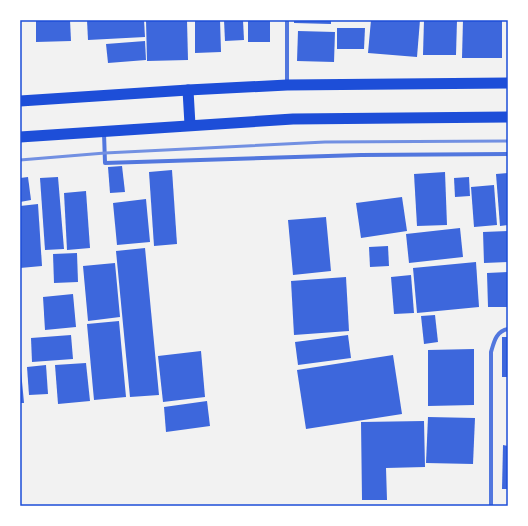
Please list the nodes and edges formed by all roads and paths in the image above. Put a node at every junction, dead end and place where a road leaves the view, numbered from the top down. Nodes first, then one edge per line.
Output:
1 (287, 20) edge
2 (508, 83) edge
3 (287, 85) junction
4 (188, 90) junction
5 (20, 102) edge
6 (508, 117) edge
7 (190, 125) junction
8 (104, 132) junction
9 (20, 137) edge
10 (508, 154) edge
11 (508, 329) edge
12 (491, 506) edge

1 - 3 street
2 - 3 highway
3 - 4 highway
4 - 5 highway
4 - 7 highway
6 - 7 highway
7 - 8 highway
8 - 9 highway
8 - 10 street
11 - 12 street

